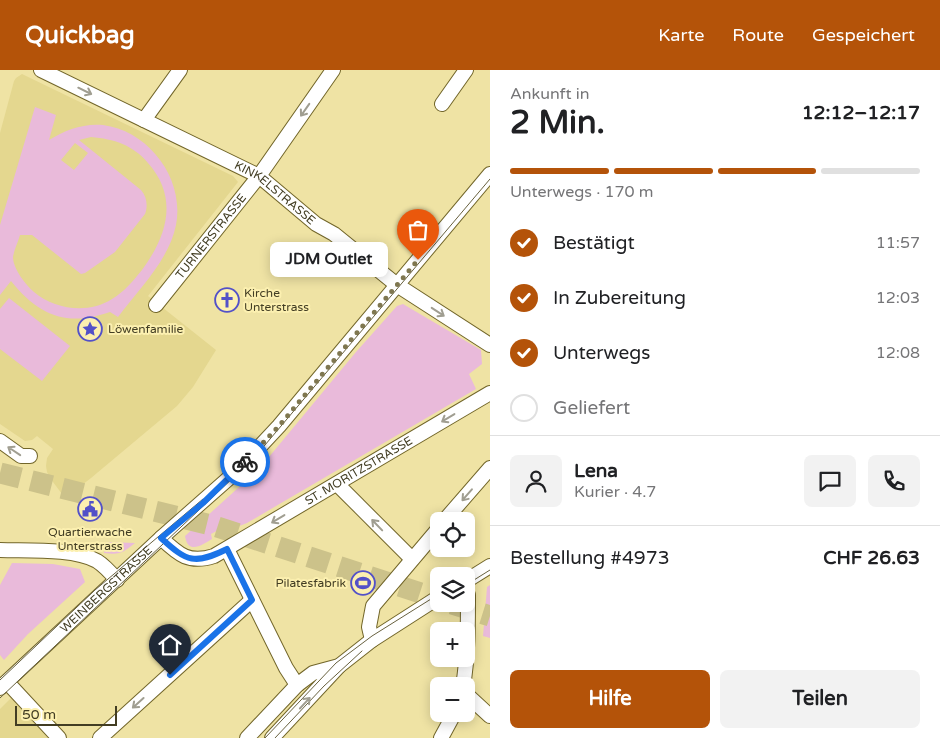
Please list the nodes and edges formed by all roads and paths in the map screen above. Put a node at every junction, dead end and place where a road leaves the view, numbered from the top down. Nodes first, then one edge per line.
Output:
1 (41, 70) edge
2 (180, 70) edge
3 (333, 70) edge
4 (466, 70) edge
5 (442, 104) dead end
6 (144, 120) junction
7 (490, 174) edge
8 (259, 176) junction
9 (397, 285) junction
10 (156, 305) dead end
11 (490, 345) edge
12 (490, 393) edge
13 (0, 441) edge
14 (30, 456) dead end
15 (490, 468) edge
16 (337, 484) junction
17 (452, 512) edge
18 (161, 538) junction
19 (430, 538) edge
20 (227, 549) junction
21 (0, 550) edge
22 (412, 559) junction
23 (490, 566) edge
24 (475, 575) edge
25 (117, 580) junction
26 (252, 600) junction
27 (430, 603) edge
28 (468, 612) edge
29 (372, 640) junction
30 (339, 666) junction
31 (465, 677) edge
32 (3, 685) edge
33 (298, 685) junction
34 (475, 702) edge
35 (490, 716) edge
36 (450, 722) edge
37 (279, 736) edge
38 (59, 738) edge
39 (100, 738) edge
40 (248, 738) edge
41 (441, 738) edge

1 -> 6 street, KINKELSTRASSE
2 - 6 street
3 -> 8 street, TURNERSTRASSE
4 - 5 street
6 - 8 street, KINKELSTRASSE
7 - 9 street, WEINBERGSTRASSE
8 - 9 street, KINKELSTRASSE
8 - 10 street, TURNERSTRASSE
9 -> 11 street, KINKELSTRASSE
9 - 18 street, WEINBERGSTRASSE
12 -> 16 street, ST. MORITZSTRASSE
14 -> 13 street
15 -> 17 street
16 -> 20 street, ST. MORITZSTRASSE
22 -> 16 street
18 - 20 street, ST. MORITZSTRASSE
18 - 25 street, WEINBERGSTRASSE
19 - 22 street
20 - 26 street
21 - 25 street
22 - 29 street
23 - 24 street
25 - 32 street, WEINBERGSTRASSE
26 - 33 street
26 -> 39 street
27 - 29 street
28 - 31 street
29 - 30 street
30 - 33 street
37 -> 30 street
32 - 38 street
33 - 40 street
34 - 35 street
36 - 41 street

